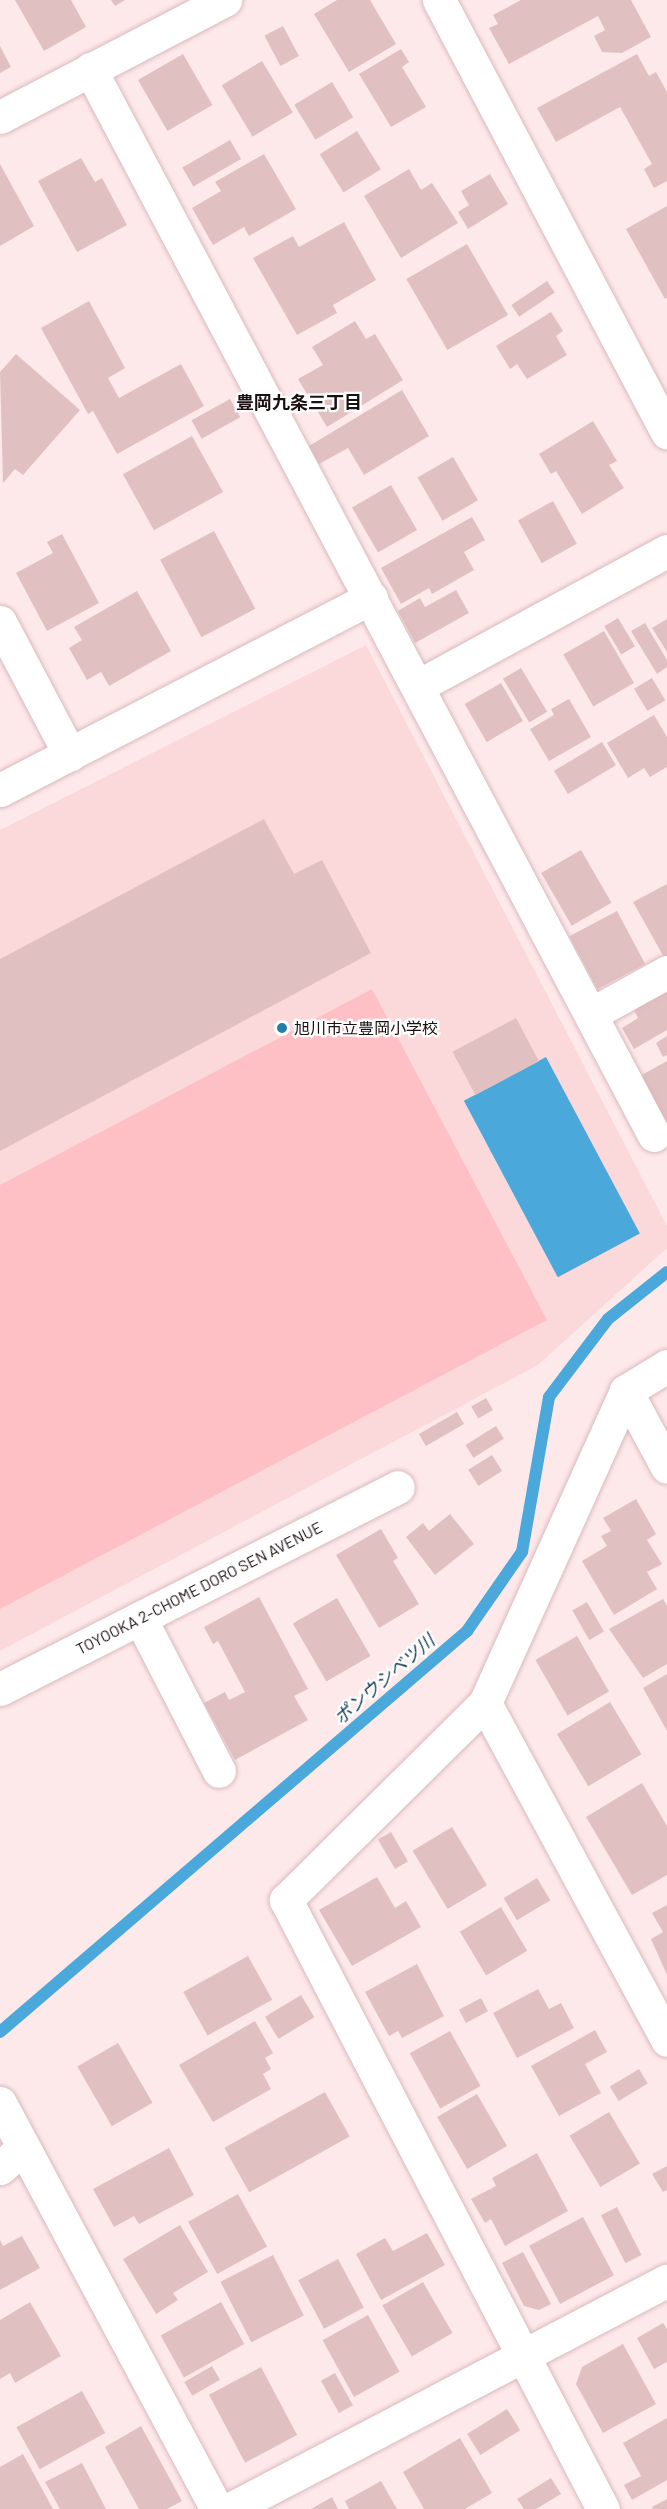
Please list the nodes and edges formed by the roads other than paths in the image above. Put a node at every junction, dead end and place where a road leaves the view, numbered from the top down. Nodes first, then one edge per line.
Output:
1 (225, 0) edge
2 (439, 0) edge
3 (90, 69) junction
4 (0, 117) edge
5 (667, 433) edge
6 (667, 551) edge
7 (371, 598) junction
8 (0, 622) edge
9 (418, 686) junction
10 (70, 755) junction
11 (0, 790) edge
12 (667, 972) edge
13 (591, 1014) junction
14 (654, 1135) dead end
15 (667, 1366) edge
16 (626, 1391) junction
17 (667, 1467) edge
18 (398, 1487) dead end
19 (140, 1618) junction
20 (0, 1689) edge
21 (485, 1703) junction
22 (219, 1771) dead end
23 (667, 2040) edge
24 (0, 2103) edge
25 (12, 2158) edge
26 (667, 2281) edge
27 (525, 2357) junction
28 (217, 2509) edge
29 (230, 2509) edge
30 (603, 2509) edge

1 - 3 street
2 - 5 street
3 - 4 street
3 - 7 street
6 - 9 street
7 - 9 street
7 - 10 street
8 - 10 street
9 - 13 street
10 - 11 street
12 - 13 street
13 - 14 street
15 - 16 street
16 - 17 street
16 - 21 street
18 - 19 street, TOYOOKA 2-CHOME DORO SEN AVENUE
19 - 20 street, TOYOOKA 2-CHOME DORO SEN AVENUE
19 - 22 street
21 - 23 street
21 - 27 street
24 - 25 street
25 - 28 street
26 - 27 street
27 - 29 street
27 - 30 street

